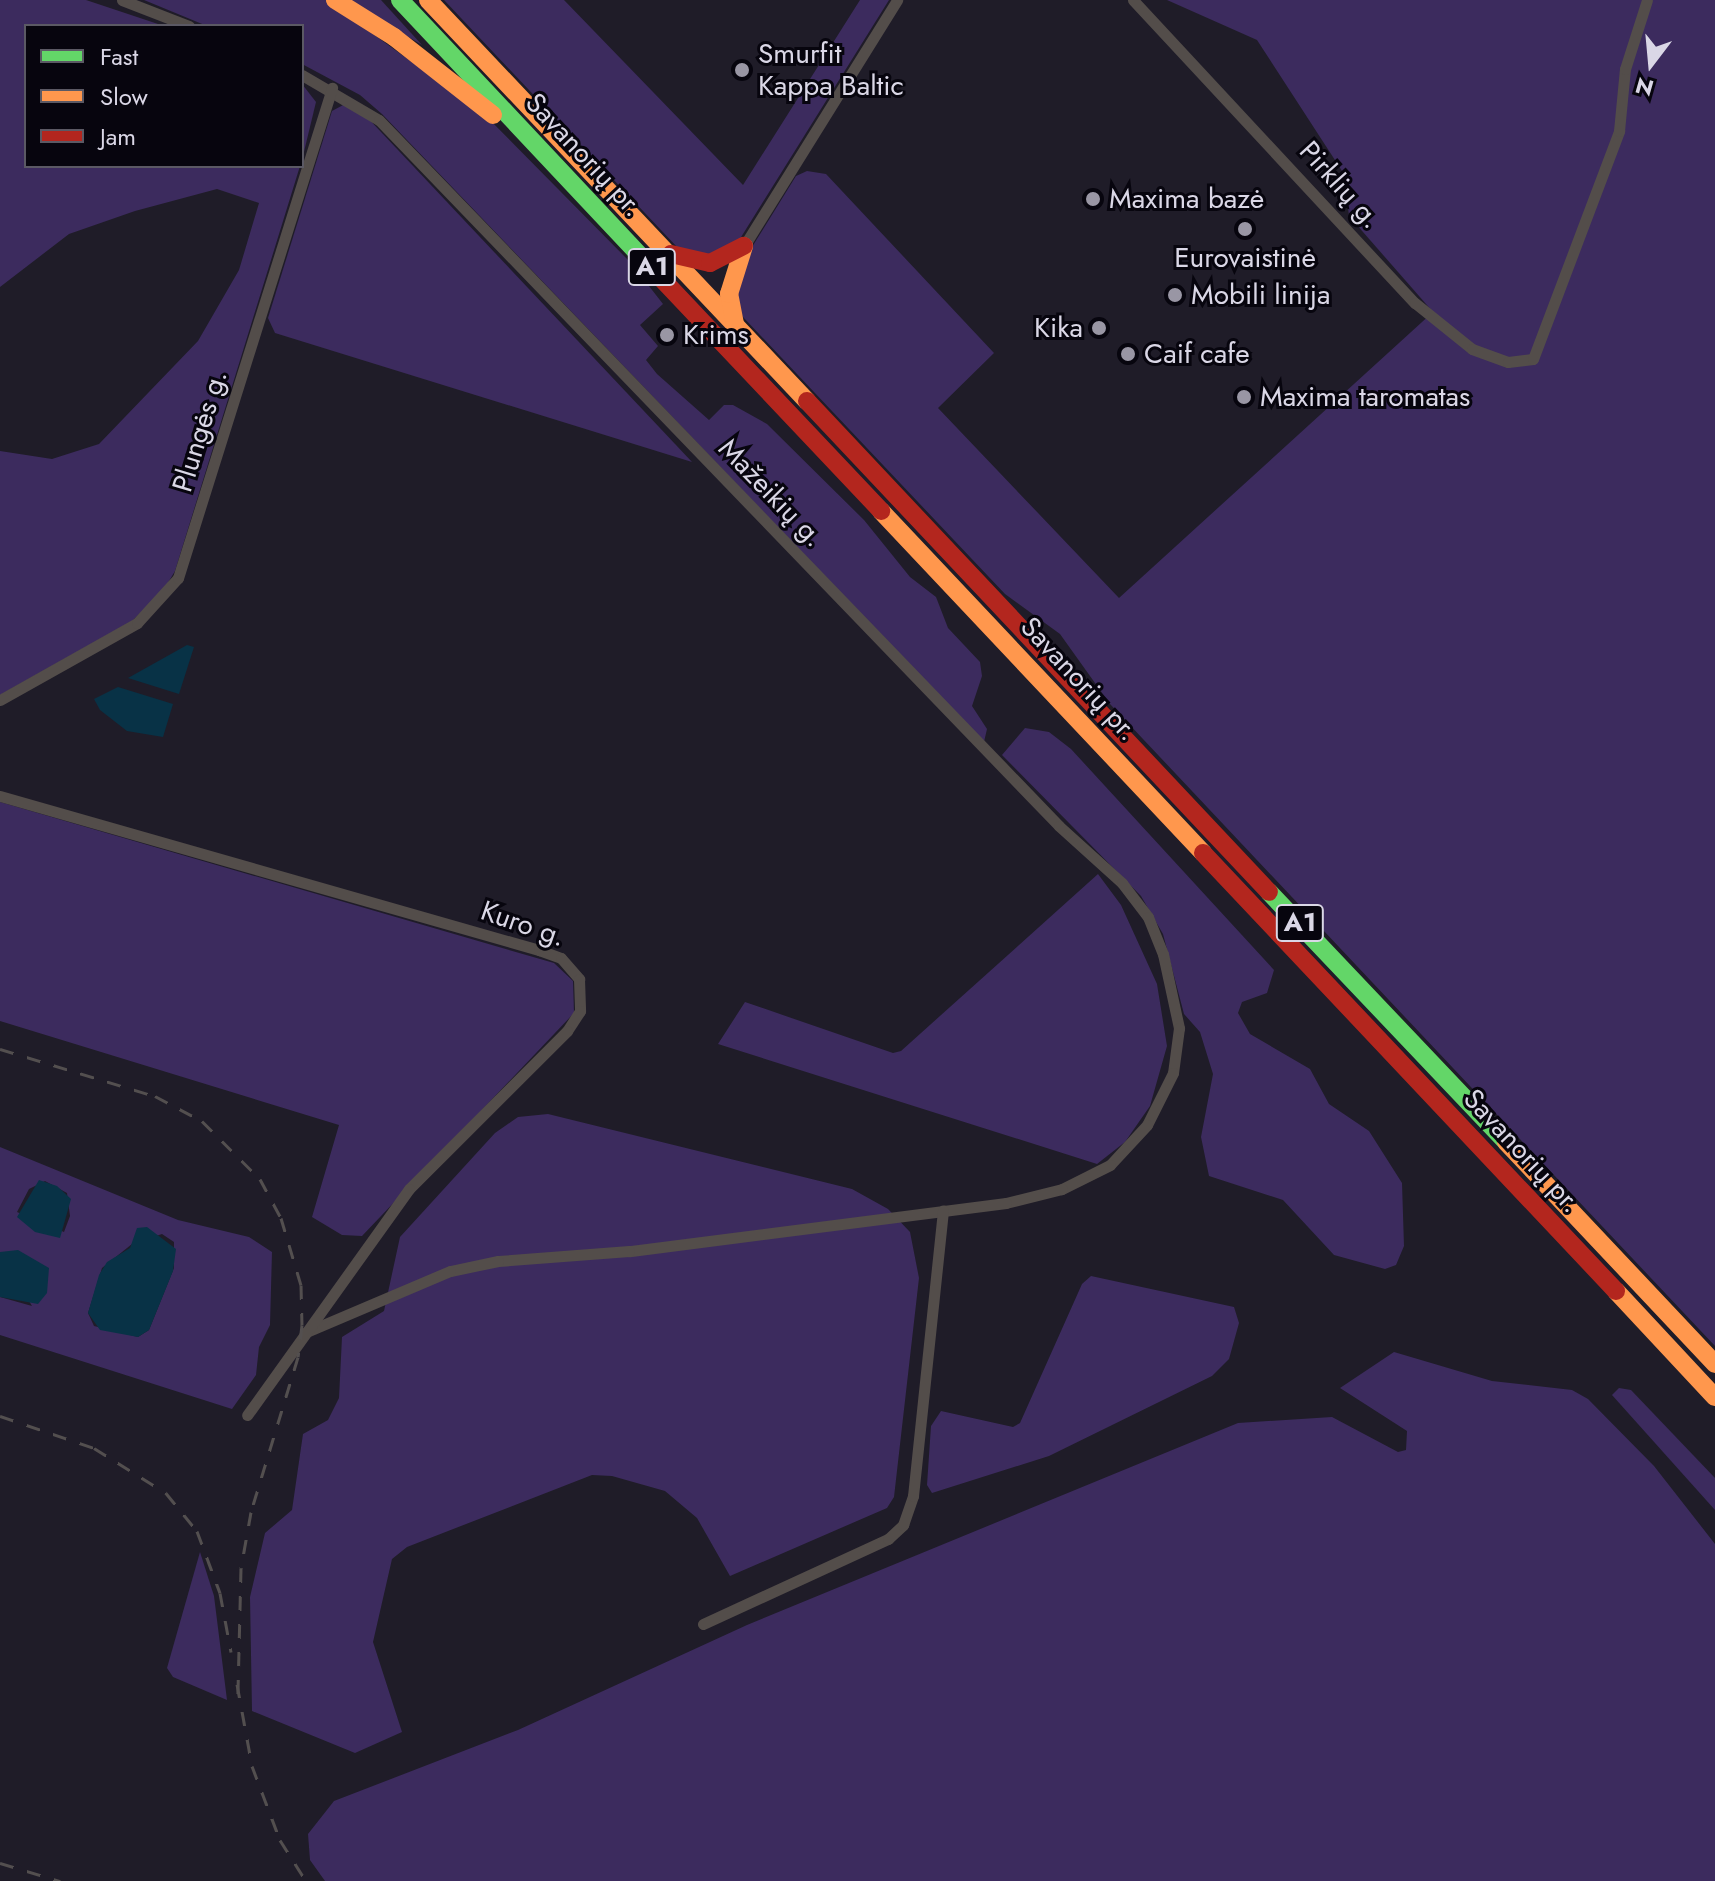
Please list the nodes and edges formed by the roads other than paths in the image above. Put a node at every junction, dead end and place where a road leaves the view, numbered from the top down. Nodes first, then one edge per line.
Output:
1 (122, 0) edge
2 (335, 0) edge
3 (400, 0) edge
4 (428, 0) edge
5 (897, 0) edge
6 (1133, 0) edge
7 (1647, 0) edge
8 (184, 24) edge
9 (304, 76) edge
10 (332, 88) junction
11 (559, 170) junction
12 (744, 246) junction
13 (667, 253) junction
14 (735, 324) junction
15 (0, 700) edge
16 (0, 796) edge
17 (943, 1211) junction
18 (306, 1332) junction
19 (1715, 1364) edge
20 (1715, 1397) edge
21 (247, 1415) dead end
22 (703, 1624) dead end

1 - 8 street
2 - 11 highway
3 - 11 highway, Savanorių pr. / A1
4 - 13 highway, Savanorių pr. / A1
5 - 12 street
6 - 7 street, Pirklių g.
9 - 10 street, Mažeikių g.
10 - 15 street, Plungės g.
10 - 17 street, Mažeikių g.
11 - 20 highway, Savanorių pr. / A1
12 - 13 highway
12 - 14 highway
13 - 14 highway, Savanorių pr. / A1
14 - 19 highway, Savanorių pr. / A1
16 - 18 street, Kuro g.
17 - 18 street, Mažeikių g.
17 - 22 street
18 - 21 street, Kuro g.

